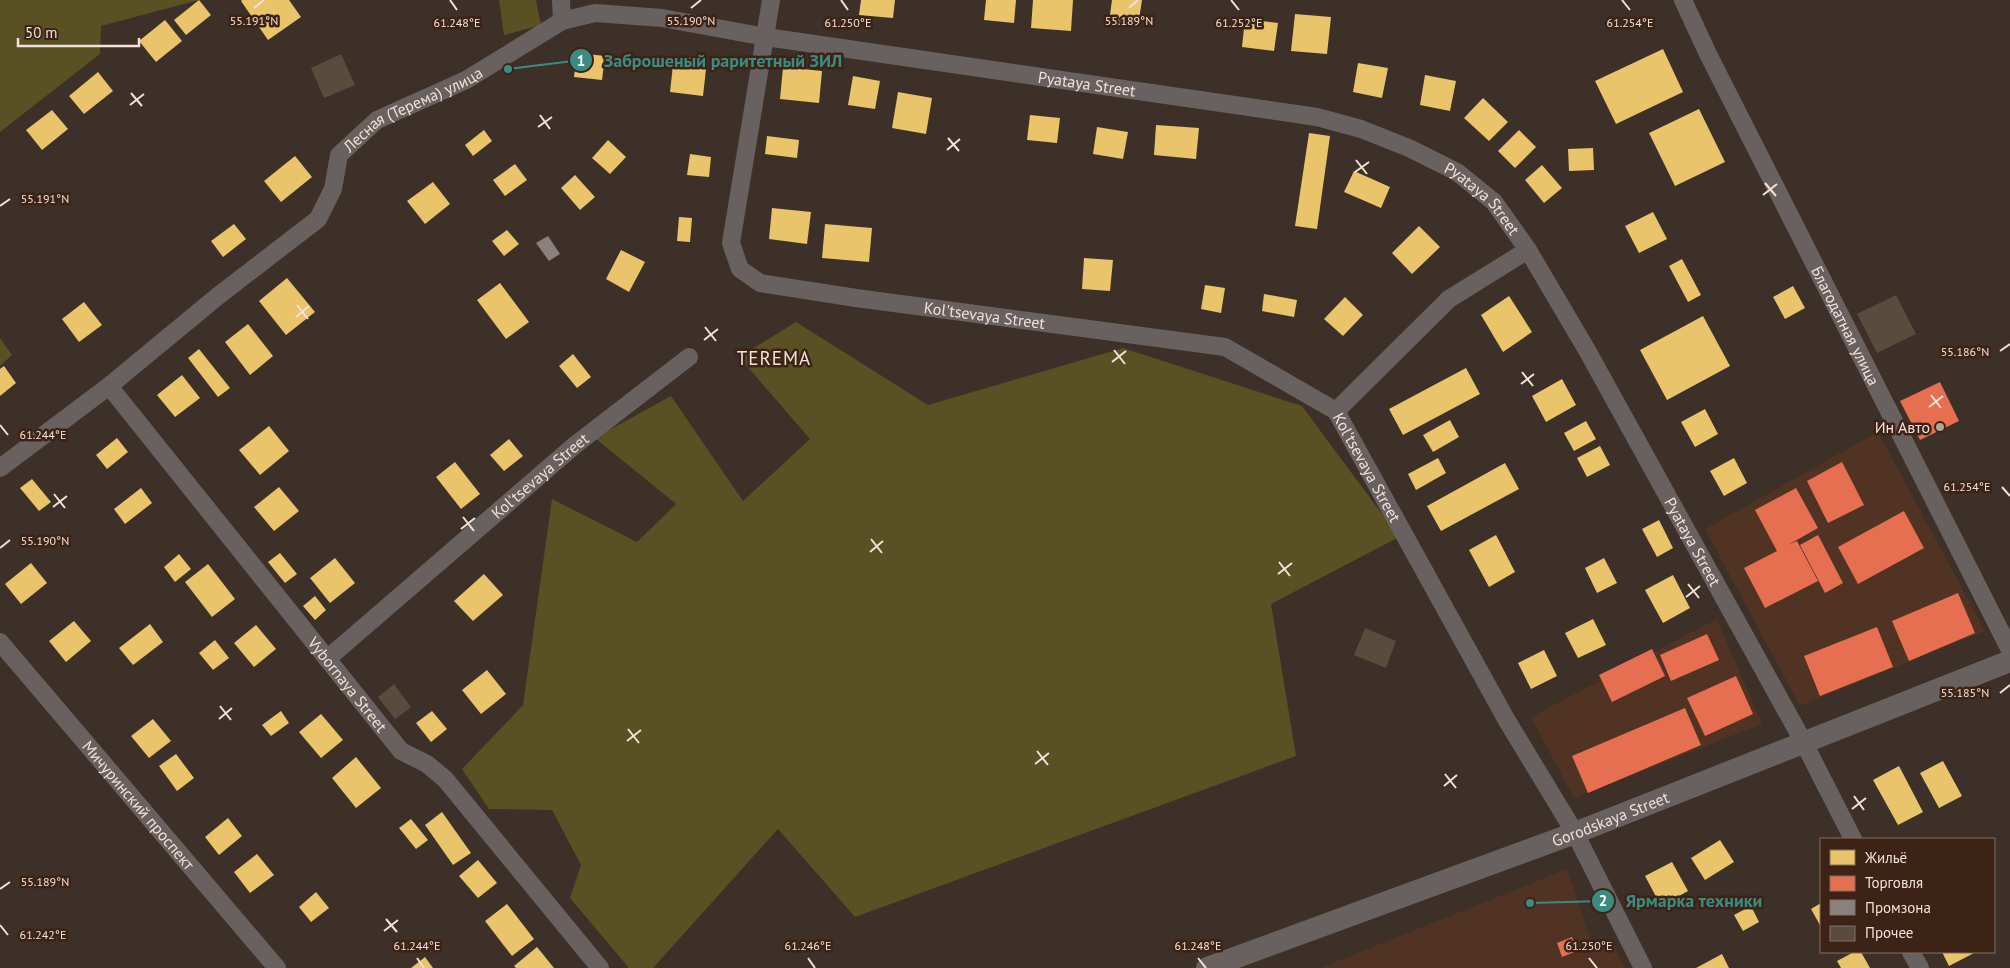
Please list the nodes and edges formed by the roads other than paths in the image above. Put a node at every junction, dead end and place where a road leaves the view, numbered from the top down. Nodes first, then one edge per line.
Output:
1 (562, 0) edge
2 (771, 0) edge
3 (1683, 0) edge
4 (562, 22) junction
5 (766, 37) junction
6 (1528, 250) junction
7 (690, 357) dead end
8 (109, 386) junction
9 (1336, 411) junction
10 (0, 468) edge
11 (0, 642) edge
12 (2010, 650) edge
13 (327, 659) junction
14 (2010, 661) edge
15 (1804, 743) junction
16 (1575, 834) junction
17 (1852, 838) edge
18 (1912, 953) edge
19 (278, 968) edge
20 (600, 968) edge
21 (1207, 968) edge
22 (1643, 968) edge
23 (1920, 968) edge

1 - 4 street
2 - 5 street
3 - 12 street, Благодатная улица
4 - 5 street, Лесная (Терема) улица
4 - 8 street, Лесная (Терема) улица
5 - 6 street, Pyataya Street
5 - 9 street, Kol'tsevaya Street
6 - 9 street
6 - 15 street, Pyataya Street
7 - 13 street, Kol'tsevaya Street
8 - 10 street, Лесная (Терема) улица
8 - 13 street, Vybornaya Street
9 - 16 street, Kol'tsevaya Street
11 - 19 street, Мичуринский проспект
13 - 20 street, Vybornaya Street
14 - 15 street, Gorodskaya Street
15 - 16 street, Gorodskaya Street
15 - 17 street, Pyataya Street
16 - 21 street, Gorodskaya Street
16 - 22 street, Kol'tsevaya Street
18 - 23 street

